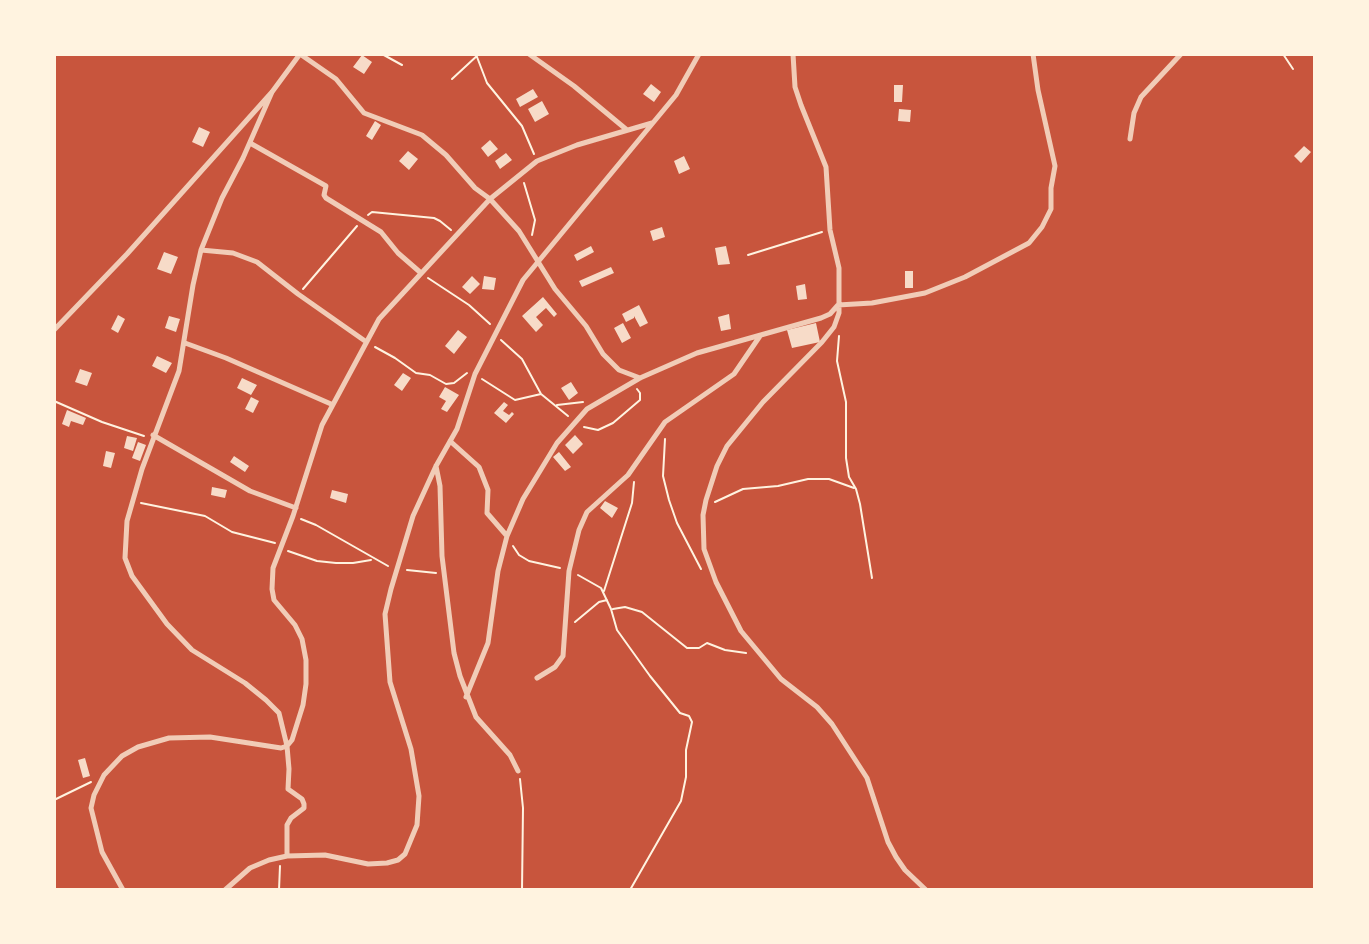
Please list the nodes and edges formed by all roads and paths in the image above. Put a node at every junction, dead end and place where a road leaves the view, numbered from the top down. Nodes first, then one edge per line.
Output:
1 (300, 54) edge
2 (382, 54) edge
3 (529, 54) edge
4 (699, 54) edge
5 (793, 54) edge
6 (1034, 54) edge
7 (1181, 54) edge
8 (1283, 54) edge
9 (478, 55) edge
10 (402, 65) dead end
11 (1293, 69) dead end
12 (452, 79) dead end
13 (272, 92) junction
14 (652, 123) junction
15 (627, 130) junction
16 (1130, 138) dead end
17 (250, 143) junction
18 (537, 161) junction
19 (521, 174) junction
20 (490, 199) junction
21 (830, 230) junction
22 (526, 240) junction
23 (201, 250) junction
24 (748, 256) dead end
25 (538, 259) junction
26 (421, 273) junction
27 (839, 305) junction
28 (836, 322) junction
29 (54, 330) edge
30 (496, 331) junction
31 (760, 336) junction
32 (365, 341) junction
33 (185, 343) junction
34 (475, 374) junction
35 (640, 378) junction
36 (631, 383) junction
37 (541, 394) junction
38 (54, 401) edge
39 (598, 401) junction
40 (331, 404) junction
41 (556, 405) junction
42 (575, 421) junction
43 (665, 422) junction
44 (153, 435) junction
45 (450, 441) junction
46 (436, 466) junction
47 (628, 475) junction
48 (856, 489) junction
49 (133, 502) junction
50 (705, 507) junction
51 (296, 508) junction
52 (293, 516) junction
53 (507, 536) junction
54 (284, 539) junction
55 (280, 548) junction
56 (374, 559) junction
57 (397, 568) junction
58 (569, 571) junction
59 (704, 573) dead end
60 (444, 574) junction
61 (872, 578) dead end
62 (604, 592) junction
63 (608, 601) junction
64 (611, 609) junction
65 (566, 625) junction
66 (758, 651) junction
67 (537, 678) dead end
68 (466, 697) junction
69 (287, 746) junction
70 (518, 771) joint
71 (104, 775) junction
72 (54, 800) edge
73 (284, 856) junction
74 (123, 890) edge
75 (225, 890) edge
76 (279, 890) edge
77 (522, 890) edge
78 (630, 890) edge
79 (926, 890) edge

1 - 13 street
1 - 20 street
2 - 10 path
3 - 15 street
4 - 14 street
5 - 21 street
6 - 27 street
7 - 16 street
8 - 11 path
9 - 12 path
9 - 18 path
13 - 17 street
13 - 29 street
14 - 15 street
14 - 25 street
15 - 18 street
17 - 23 street
17 - 26 street
18 - 19 street
19 - 20 street
19 - 22 path
20 - 22 street
20 - 26 street
21 - 24 path
21 - 27 street
22 - 25 street
23 - 32 street
23 - 33 street
25 - 30 street
25 - 35 street
26 - 30 path
26 - 32 street
27 - 28 street
27 - 31 street
28 - 48 path
28 - 50 street
30 - 34 street
30 - 37 path
31 - 35 street
31 - 43 street
32 - 34 path
32 - 40 street
33 - 40 street
33 - 44 street
34 - 37 path
34 - 45 street
35 - 36 street
36 - 39 street
36 - 42 path
37 - 41 path
38 - 44 path
39 - 41 path
39 - 42 street
40 - 51 street
41 - 42 path
42 - 53 street
43 - 47 street
43 - 59 path
44 - 49 street
44 - 51 street
45 - 46 street
45 - 53 street
46 - 57 street
46 - 60 street
47 - 58 street
47 - 62 path
48 - 50 path
48 - 61 path
49 - 54 path
49 - 69 street
50 - 66 street
51 - 52 street
52 - 54 street
52 - 56 path
53 - 58 path
53 - 68 street
54 - 55 street
55 - 56 path
55 - 69 street
56 - 57 path
57 - 60 path
57 - 73 street
58 - 62 path
58 - 65 street
60 - 68 street
62 - 63 path
63 - 64 path
63 - 65 path
64 - 66 path
64 - 78 path
65 - 67 street
66 - 79 street
68 - 70 street
69 - 71 street
69 - 73 street
70 - 77 path
71 - 72 path
71 - 74 street
73 - 75 street
73 - 76 path

